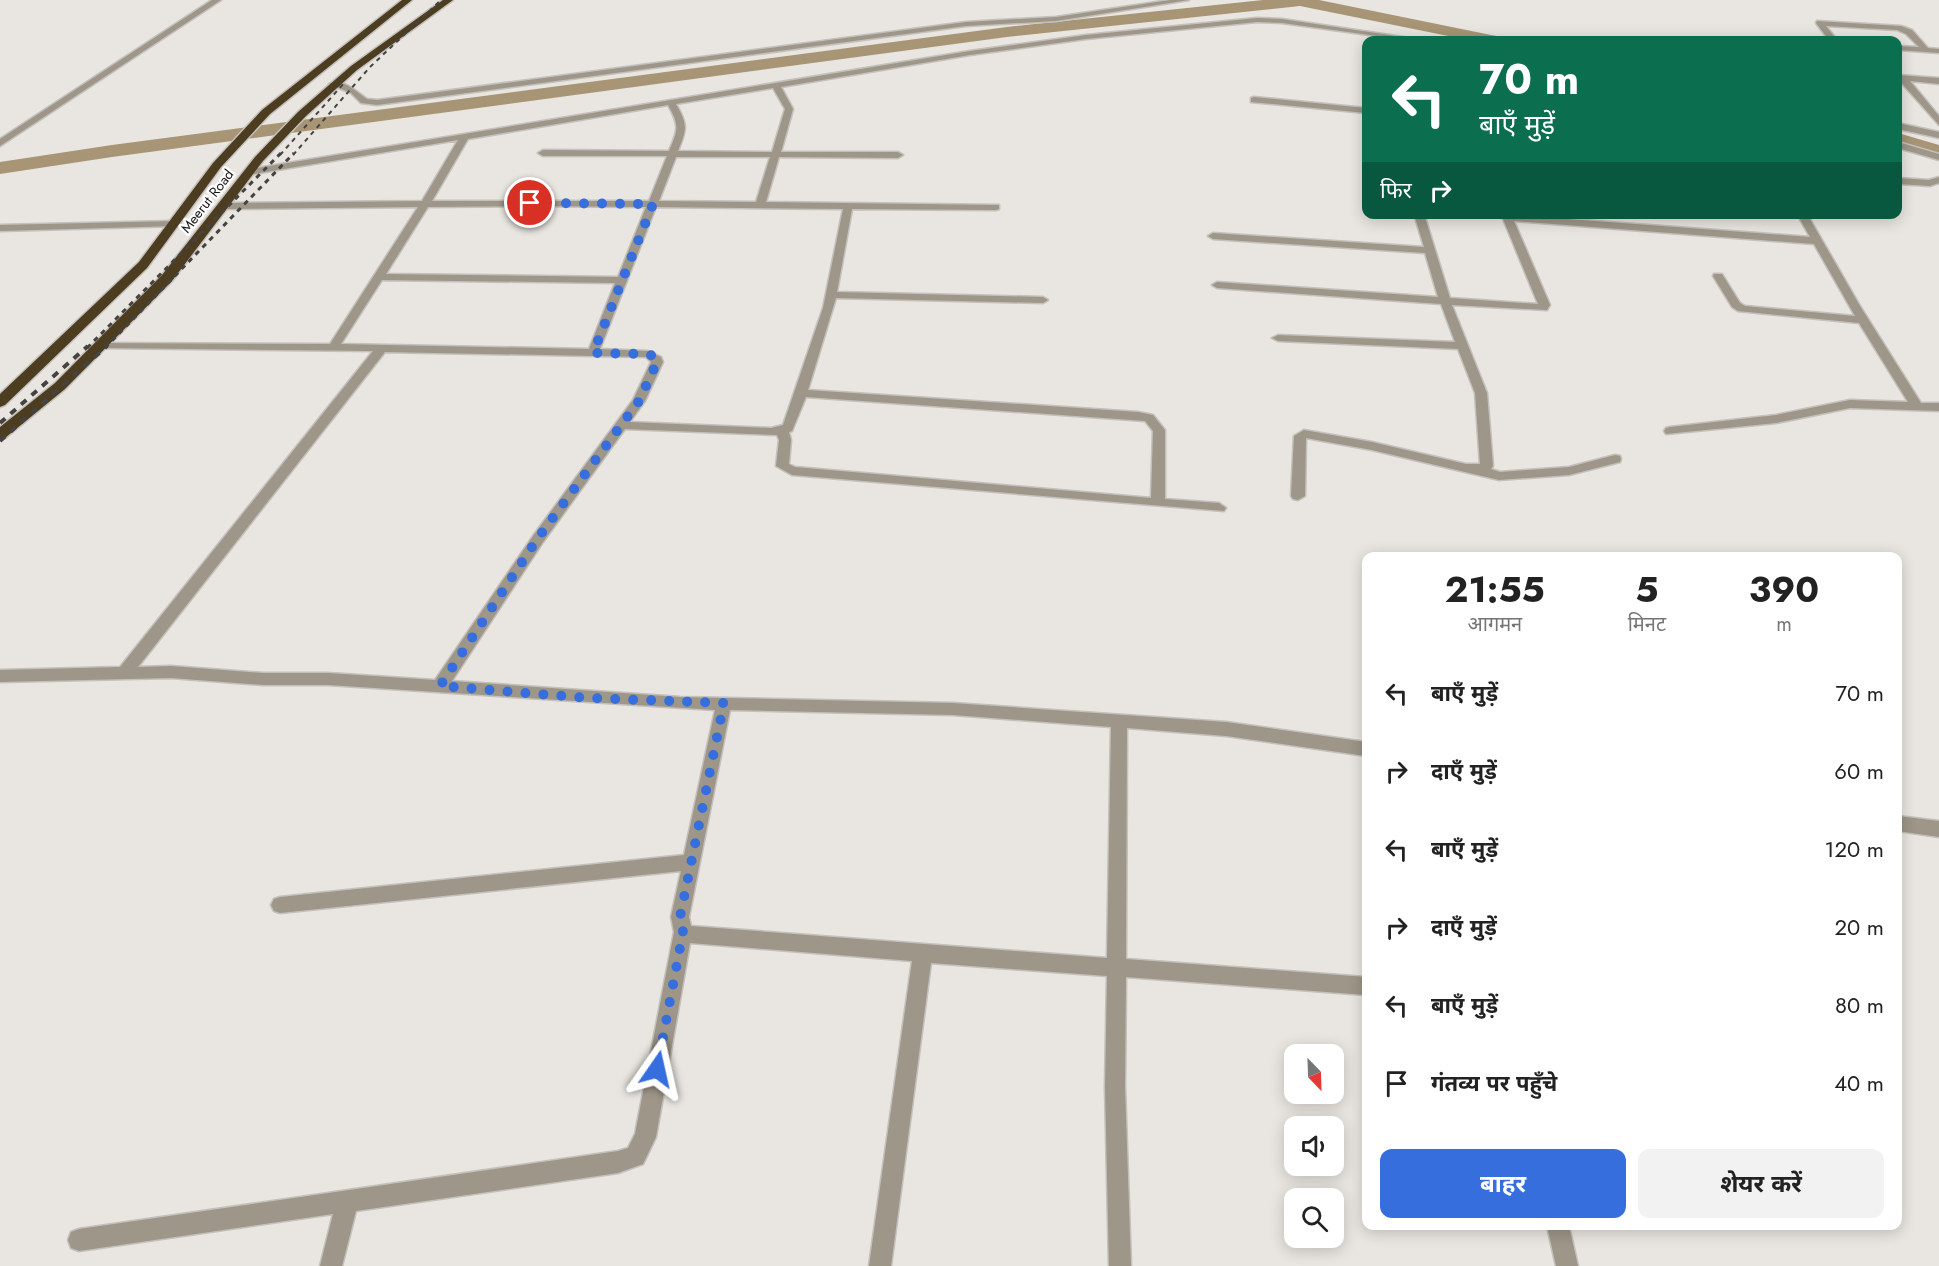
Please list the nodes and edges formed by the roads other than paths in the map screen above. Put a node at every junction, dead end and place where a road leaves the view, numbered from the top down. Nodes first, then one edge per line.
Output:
1 (218, 0) edge
2 (408, 0) edge
3 (449, 0) edge
4 (1185, 0) edge
5 (1364, 36) edge
6 (1830, 36) edge
7 (1902, 48) edge
8 (1926, 50) junction
9 (1939, 51) edge
10 (1902, 78) edge
11 (1902, 80) edge
12 (1939, 81) edge
13 (333, 84) junction
14 (775, 84) junction
15 (1254, 100) dead end
16 (672, 102) junction
17 (1362, 111) edge
18 (1939, 122) edge
19 (1902, 127) edge
20 (1939, 135) edge
21 (464, 137) junction
22 (0, 143) edge
23 (1902, 146) edge
24 (1922, 152) junction
25 (543, 153) dead end
26 (673, 153) junction
27 (776, 154) junction
28 (898, 155) dead end
29 (1939, 157) edge
30 (248, 172) junction
31 (1939, 179) edge
32 (1902, 181) edge
33 (425, 204) junction
34 (653, 204) junction
35 (760, 205) junction
36 (222, 206) junction
37 (848, 206) junction
38 (996, 207) dead end
39 (1420, 219) edge
40 (1507, 219) edge
41 (1543, 219) edge
42 (1805, 219) edge
43 (173, 224) junction
44 (0, 228) edge
45 (1213, 236) dead end
46 (1816, 241) junction
47 (1429, 250) junction
48 (1718, 276) dead end
49 (378, 277) junction
50 (622, 280) junction
51 (1217, 285) dead end
52 (831, 295) junction
53 (1043, 300) dead end
54 (1445, 301) junction
55 (1862, 320) junction
56 (1278, 338) dead end
57 (100, 345) junction
58 (1462, 346) junction
59 (333, 348) junction
60 (382, 348) junction
61 (593, 353) junction
62 (801, 393) junction
63 (3, 397) edge
64 (1916, 405) junction
65 (1939, 407) edge
66 (621, 425) junction
67 (782, 430) junction
68 (1670, 431) dead end
69 (0, 435) edge
70 (1615, 459) dead end
71 (1477, 469) junction
72 (1298, 496) dead end
73 (1158, 503) junction
74 (1219, 508) dead end
75 (125, 672) junction
76 (0, 676) edge
77 (440, 686) junction
78 (724, 703) junction
79 (1119, 722) junction
80 (1362, 748) edge
81 (1902, 824) edge
82 (1939, 829) edge
83 (691, 862) junction
84 (280, 906) dead end
85 (683, 932) junction
86 (923, 952) junction
87 (1116, 966) junction
88 (1362, 986) edge
89 (347, 1200) junction
90 (1559, 1230) edge
91 (78, 1239) dead end
92 (331, 1266) edge
93 (880, 1266) edge
94 (1120, 1266) edge
95 (1567, 1266) edge

1 - 22 street
2 - 43 highway, Meerut Road
3 - 13 highway, Meerut Road
4 - 13 street
5 - 14 street
6 - 8 street
7 - 8 street
8 - 9 street
10 - 12 street
11 - 18 street
13 - 30 highway, Meerut Road
14 - 16 street
14 - 27 street
15 - 17 street
16 - 21 street
16 - 26 street
19 - 20 street
21 - 30 street
21 - 33 street
23 - 24 street
24 - 29 street
24 - 31 street
25 - 26 street
26 - 27 street
26 - 34 street
27 - 28 street
27 - 35 street
30 - 36 highway, Meerut Road
31 - 32 street
33 - 34 street
33 - 36 street
33 - 49 street
34 - 35 street
34 - 50 street
35 - 37 street
36 - 57 highway, Meerut Road
37 - 38 street
37 - 52 street
39 - 47 street
40 - 54 street
41 - 46 street
42 - 46 street
43 - 44 street
43 - 63 highway, Meerut Road
45 - 47 street
46 - 55 street
47 - 54 street
48 - 55 street
49 - 50 street
49 - 59 street
50 - 61 street
51 - 54 street
52 - 53 street
52 - 62 street
54 - 58 street
55 - 64 street
56 - 58 street
57 - 59 street
57 - 69 highway, Meerut Road
58 - 71 street
59 - 60 street
60 - 61 street
60 - 75 street
61 - 66 street
62 - 67 street
62 - 73 street
64 - 65 street
64 - 68 street
66 - 67 street
66 - 77 street
67 - 73 street
70 - 71 street
71 - 72 street
73 - 74 street
75 - 76 street
75 - 77 street
77 - 78 street
78 - 79 street
78 - 83 street
79 - 80 street
79 - 87 street
81 - 82 street
83 - 84 street
83 - 85 street
85 - 86 street
85 - 89 street
86 - 87 street
86 - 93 street
87 - 88 street
87 - 94 street
89 - 91 street
89 - 92 street
90 - 95 street

